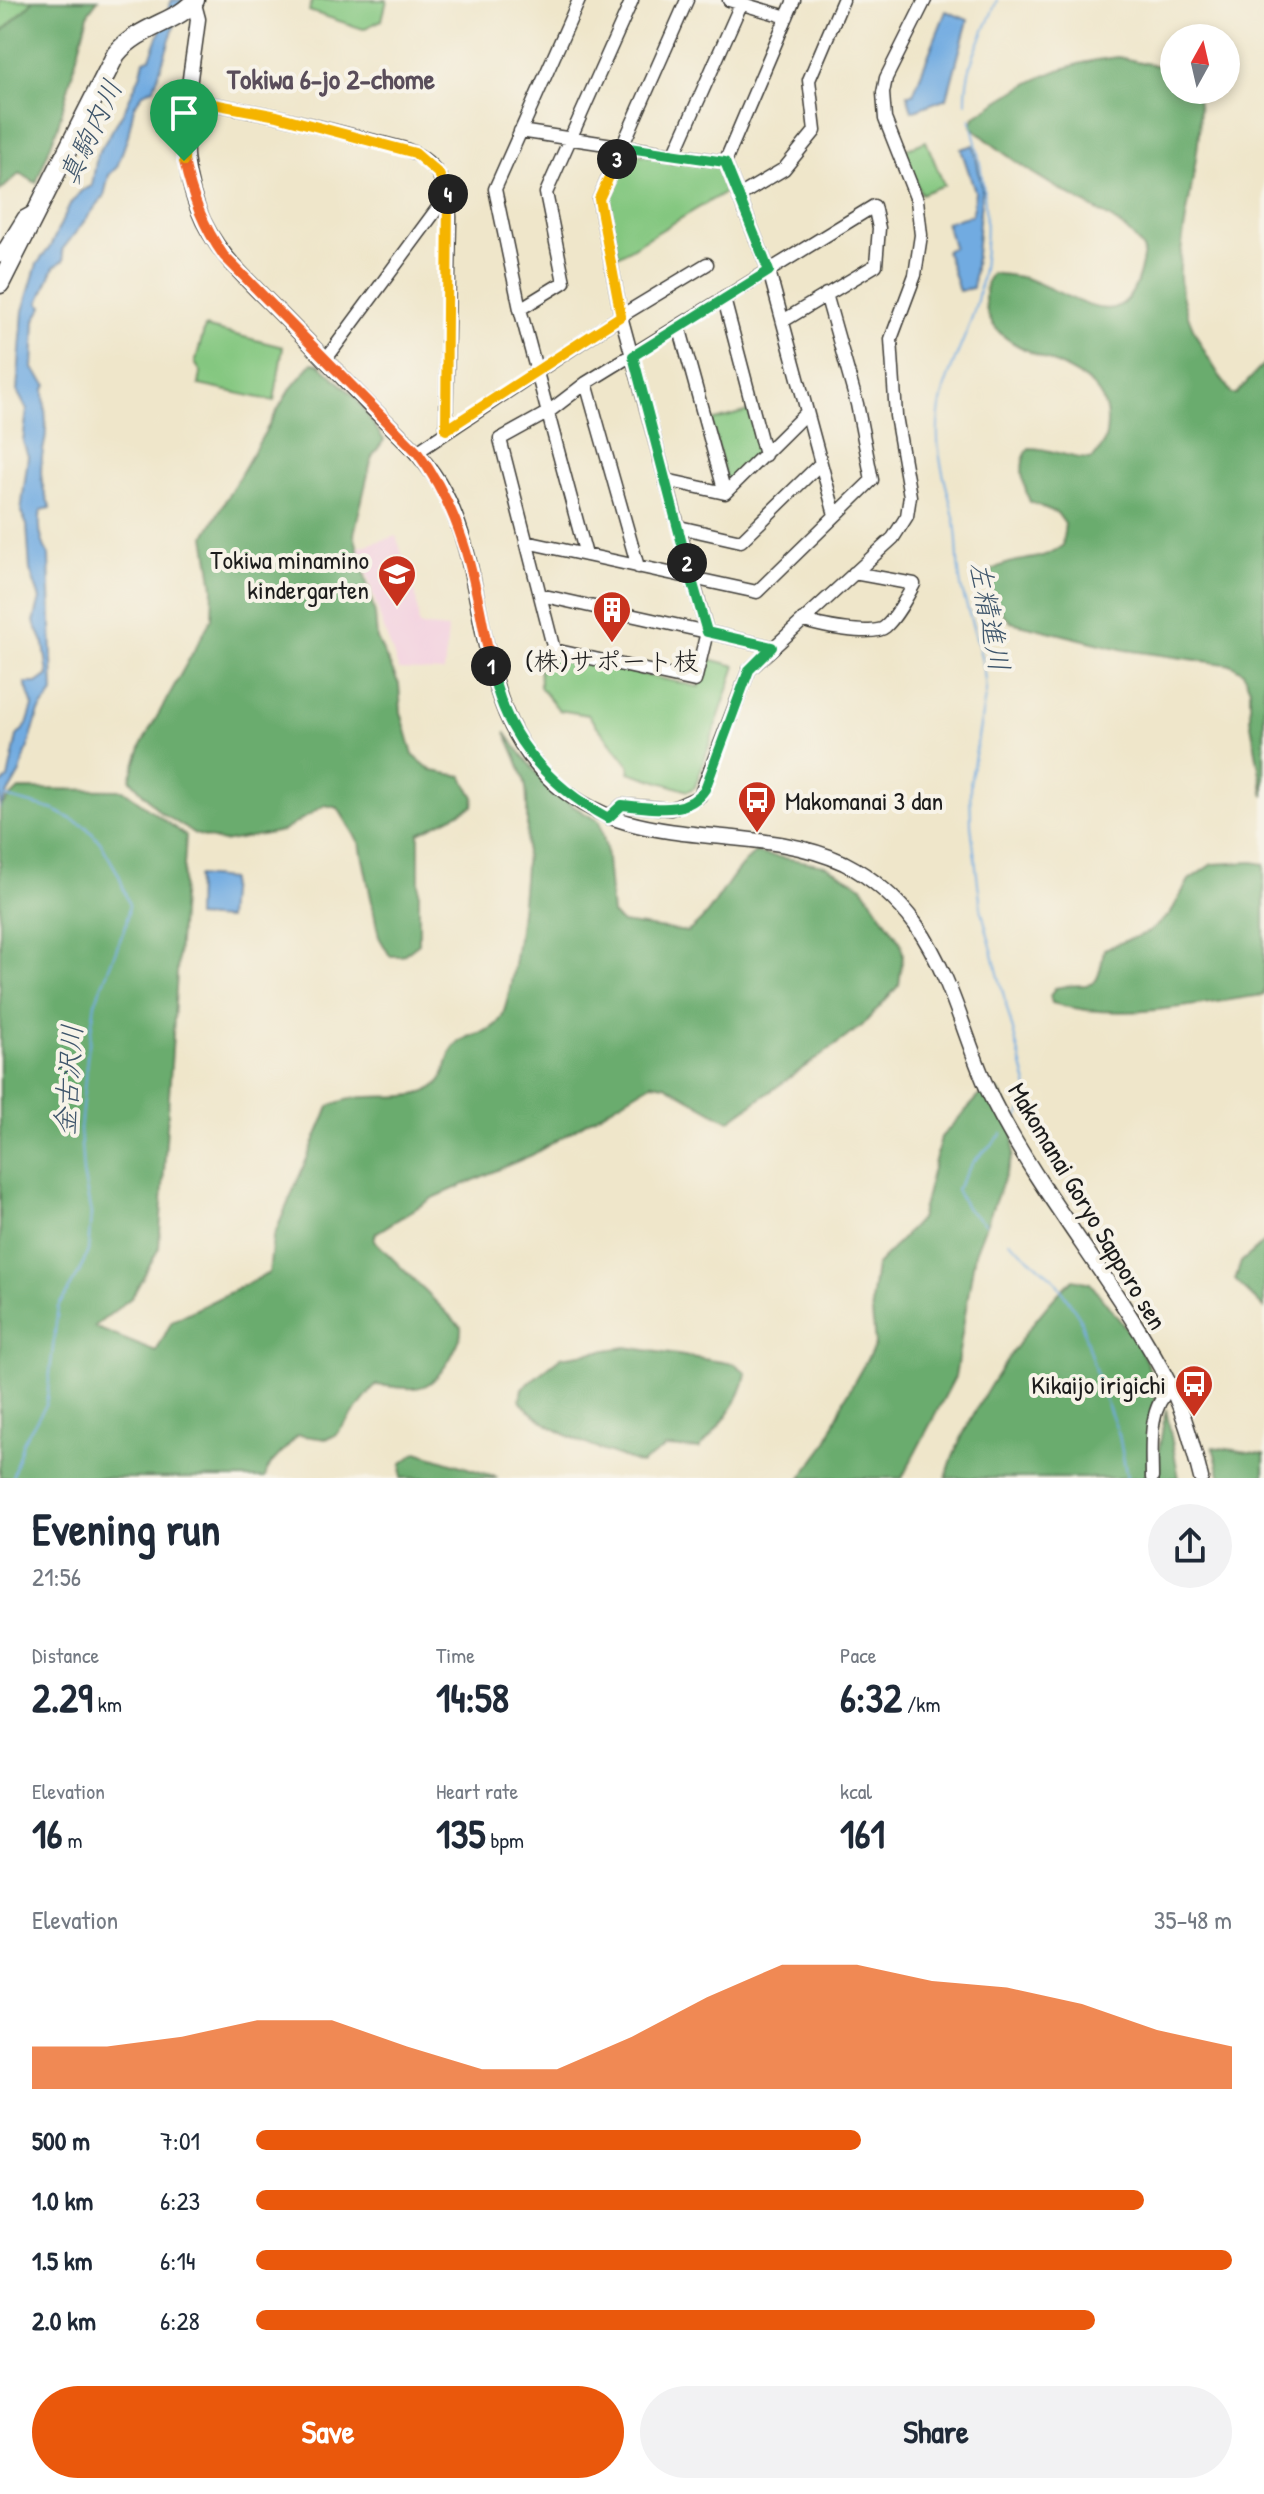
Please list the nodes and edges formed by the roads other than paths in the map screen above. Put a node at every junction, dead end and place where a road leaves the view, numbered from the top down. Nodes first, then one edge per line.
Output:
1 (579, 0) edge
2 (632, 0) edge
3 (687, 0) edge
4 (794, 0) edge
5 (843, 0) edge
6 (925, 0) edge
7 (735, 2) edge
8 (190, 5) edge
9 (787, 17) junction
10 (187, 99) junction
11 (520, 131) junction
12 (569, 139) junction
13 (622, 147) junction
14 (674, 155) junction
15 (725, 162) junction
16 (448, 194) junction
17 (739, 196) junction
18 (39, 208) junction
19 (0, 256) edge
20 (707, 264) dead end
21 (769, 271) junction
22 (0, 284) edge
23 (826, 294) junction
24 (724, 299) junction
25 (520, 309) junction
26 (621, 316) junction
27 (783, 321) junction
28 (679, 326) junction
29 (633, 356) junction
30 (326, 359) junction
31 (537, 373) junction
32 (586, 383) junction
33 (547, 413) junction
34 (806, 413) junction
35 (446, 430) junction
36 (417, 452) junction
37 (765, 455) junction
38 (820, 464) junction
39 (666, 480) junction
40 (725, 493) junction
41 (835, 515) junction
42 (679, 527) junction
43 (526, 542) junction
44 (586, 555) junction
45 (638, 567) junction
46 (854, 573) junction
47 (691, 579) junction
48 (540, 595) junction
49 (803, 620) junction
50 (707, 632) junction
51 (772, 647) junction
52 (608, 818) junction
53 (1171, 1388) junction
54 (1152, 1478) edge
55 (1201, 1478) edge

1 - 11 street
2 - 12 street
3 - 13 street
4 - 9 street
5 - 17 street
6 - 46 street
7 - 9 street
7 - 14 street
8 - 10 main road, Makomanai Goryo Sapporo sen
8 - 18 highway
9 - 15 street
10 - 16 street
10 - 30 main road, Makomanai Goryo Sapporo sen
11 - 12 street
11 - 25 street
12 - 13 street
12 - 25 street
13 - 14 street
13 - 26 street
14 - 15 street
15 - 17 street
16 - 30 street
16 - 35 street
17 - 21 street
18 - 19 street
18 - 22 highway
20 - 26 street
21 - 23 street
21 - 24 street
21 - 27 street
23 - 27 street
23 - 41 street
24 - 28 street
24 - 37 street
25 - 31 street
26 - 29 street
26 - 31 street
27 - 34 street
28 - 29 street
28 - 40 street
29 - 32 street
29 - 39 street
30 - 36 main road, Makomanai Goryo Sapporo sen
31 - 33 street
31 - 35 street
32 - 33 street
32 - 45 street
33 - 43 street
33 - 44 street
34 - 37 street
34 - 38 street
35 - 36 street
36 - 52 main road, Makomanai Goryo Sapporo sen
37 - 40 street
38 - 41 street
38 - 42 street
39 - 40 street
39 - 42 street
41 - 47 street
42 - 47 street
43 - 44 street
43 - 48 street
44 - 45 street
45 - 47 street
46 - 49 street
46 - 49 street
47 - 50 street
48 - 50 street
48 - 50 street
49 - 51 street
50 - 51 street
51 - 52 street
52 - 53 main road, Makomanai Goryo Sapporo sen
53 - 54 street
53 - 55 main road, Makomanai Goryo Sapporo sen

